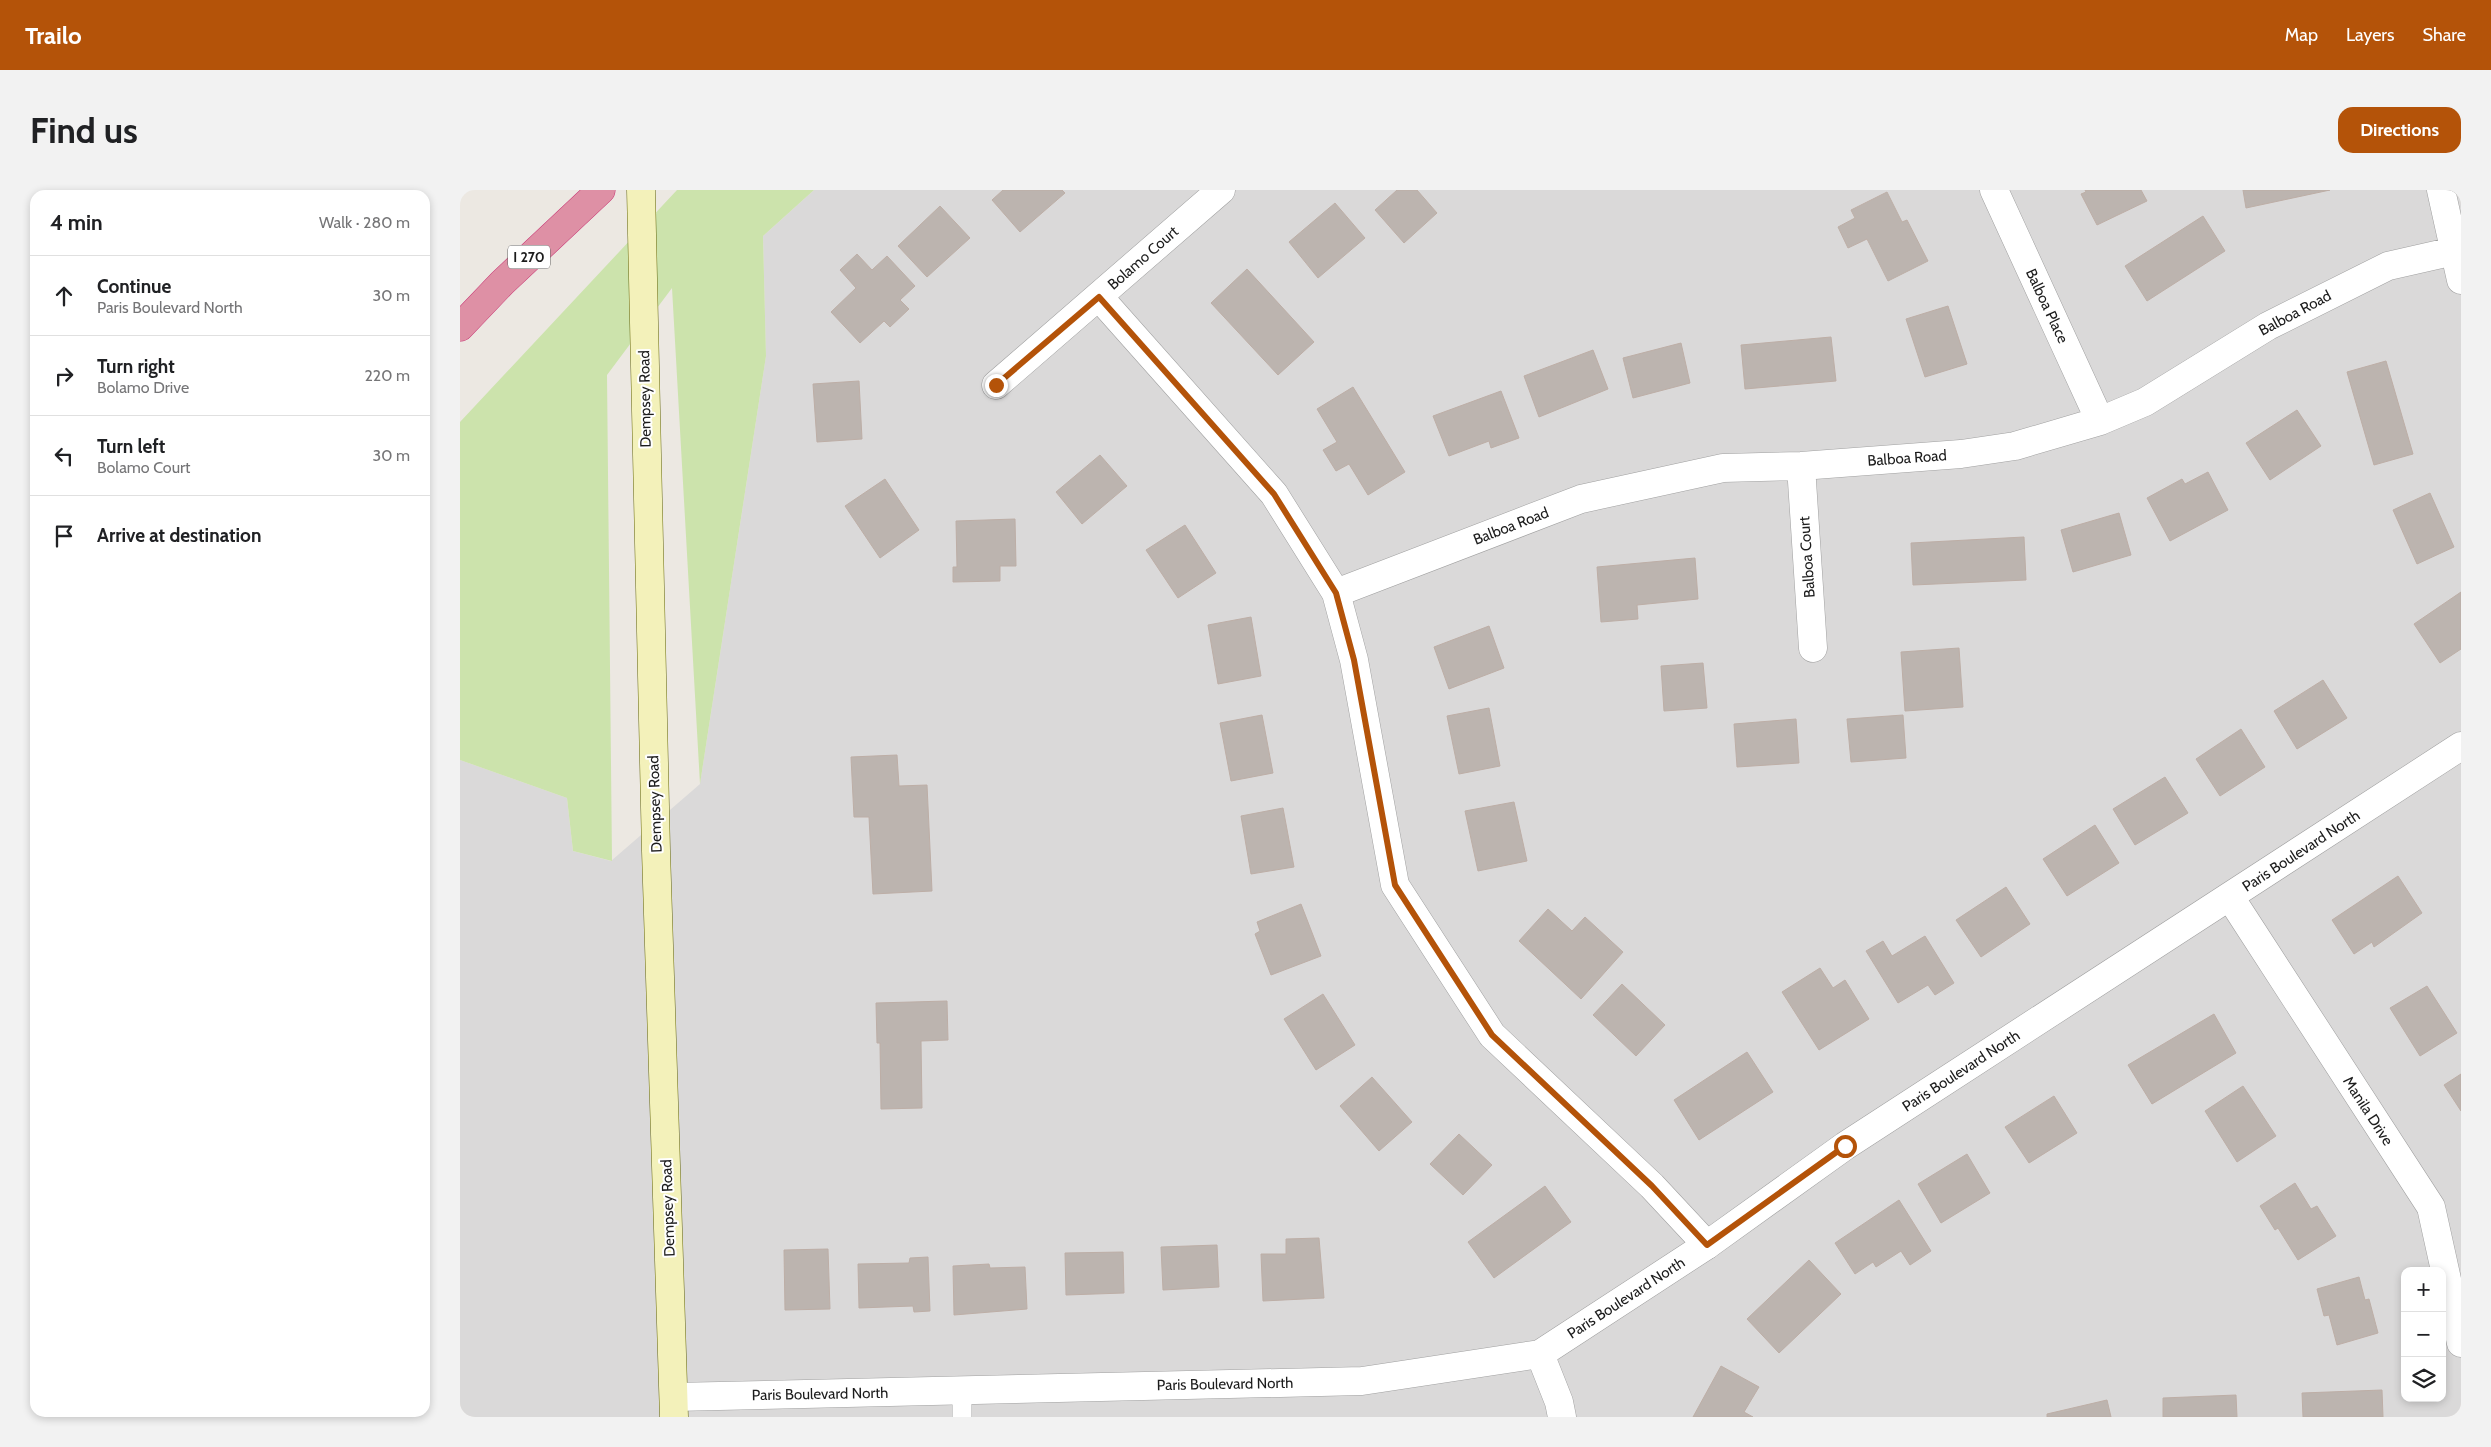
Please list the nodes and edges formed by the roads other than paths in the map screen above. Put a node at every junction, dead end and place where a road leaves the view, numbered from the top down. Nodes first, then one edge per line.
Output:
1 (601, 190) edge
2 (641, 190) edge
3 (1221, 190) edge
4 (1994, 190) edge
5 (2441, 190) edge
6 (2454, 251) junction
7 (2461, 280) edge
8 (1099, 297) junction
9 (460, 327) edge
10 (996, 385) dead end
11 (2100, 421) junction
12 (1801, 466) junction
13 (1336, 593) junction
14 (1813, 648) dead end
15 (2461, 746) edge
16 (2230, 897) junction
17 (1707, 1245) junction
18 (2461, 1344) edge
19 (1540, 1354) junction
20 (962, 1404) edge
21 (674, 1407) edge
22 (1562, 1417) edge

1 - 9 highway, I 270
2 - 21 main road, Dempsey Road
3 - 8 street, Bolamo Court
4 - 11 street, Balboa Place
5 - 6 street
6 - 7 street
6 - 11 street, Balboa Road
8 - 10 street, Bolamo Court
8 - 13 street
11 - 12 street, Balboa Road
12 - 13 street, Balboa Road
12 - 14 street, Balboa Court
13 - 17 street
15 - 16 street, Paris Boulevard North
16 - 17 street, Paris Boulevard North
16 - 18 street, Manila Drive
17 - 19 street, Paris Boulevard North
19 - 20 street, Paris Boulevard North
19 - 22 street
20 - 21 street, Paris Boulevard North

